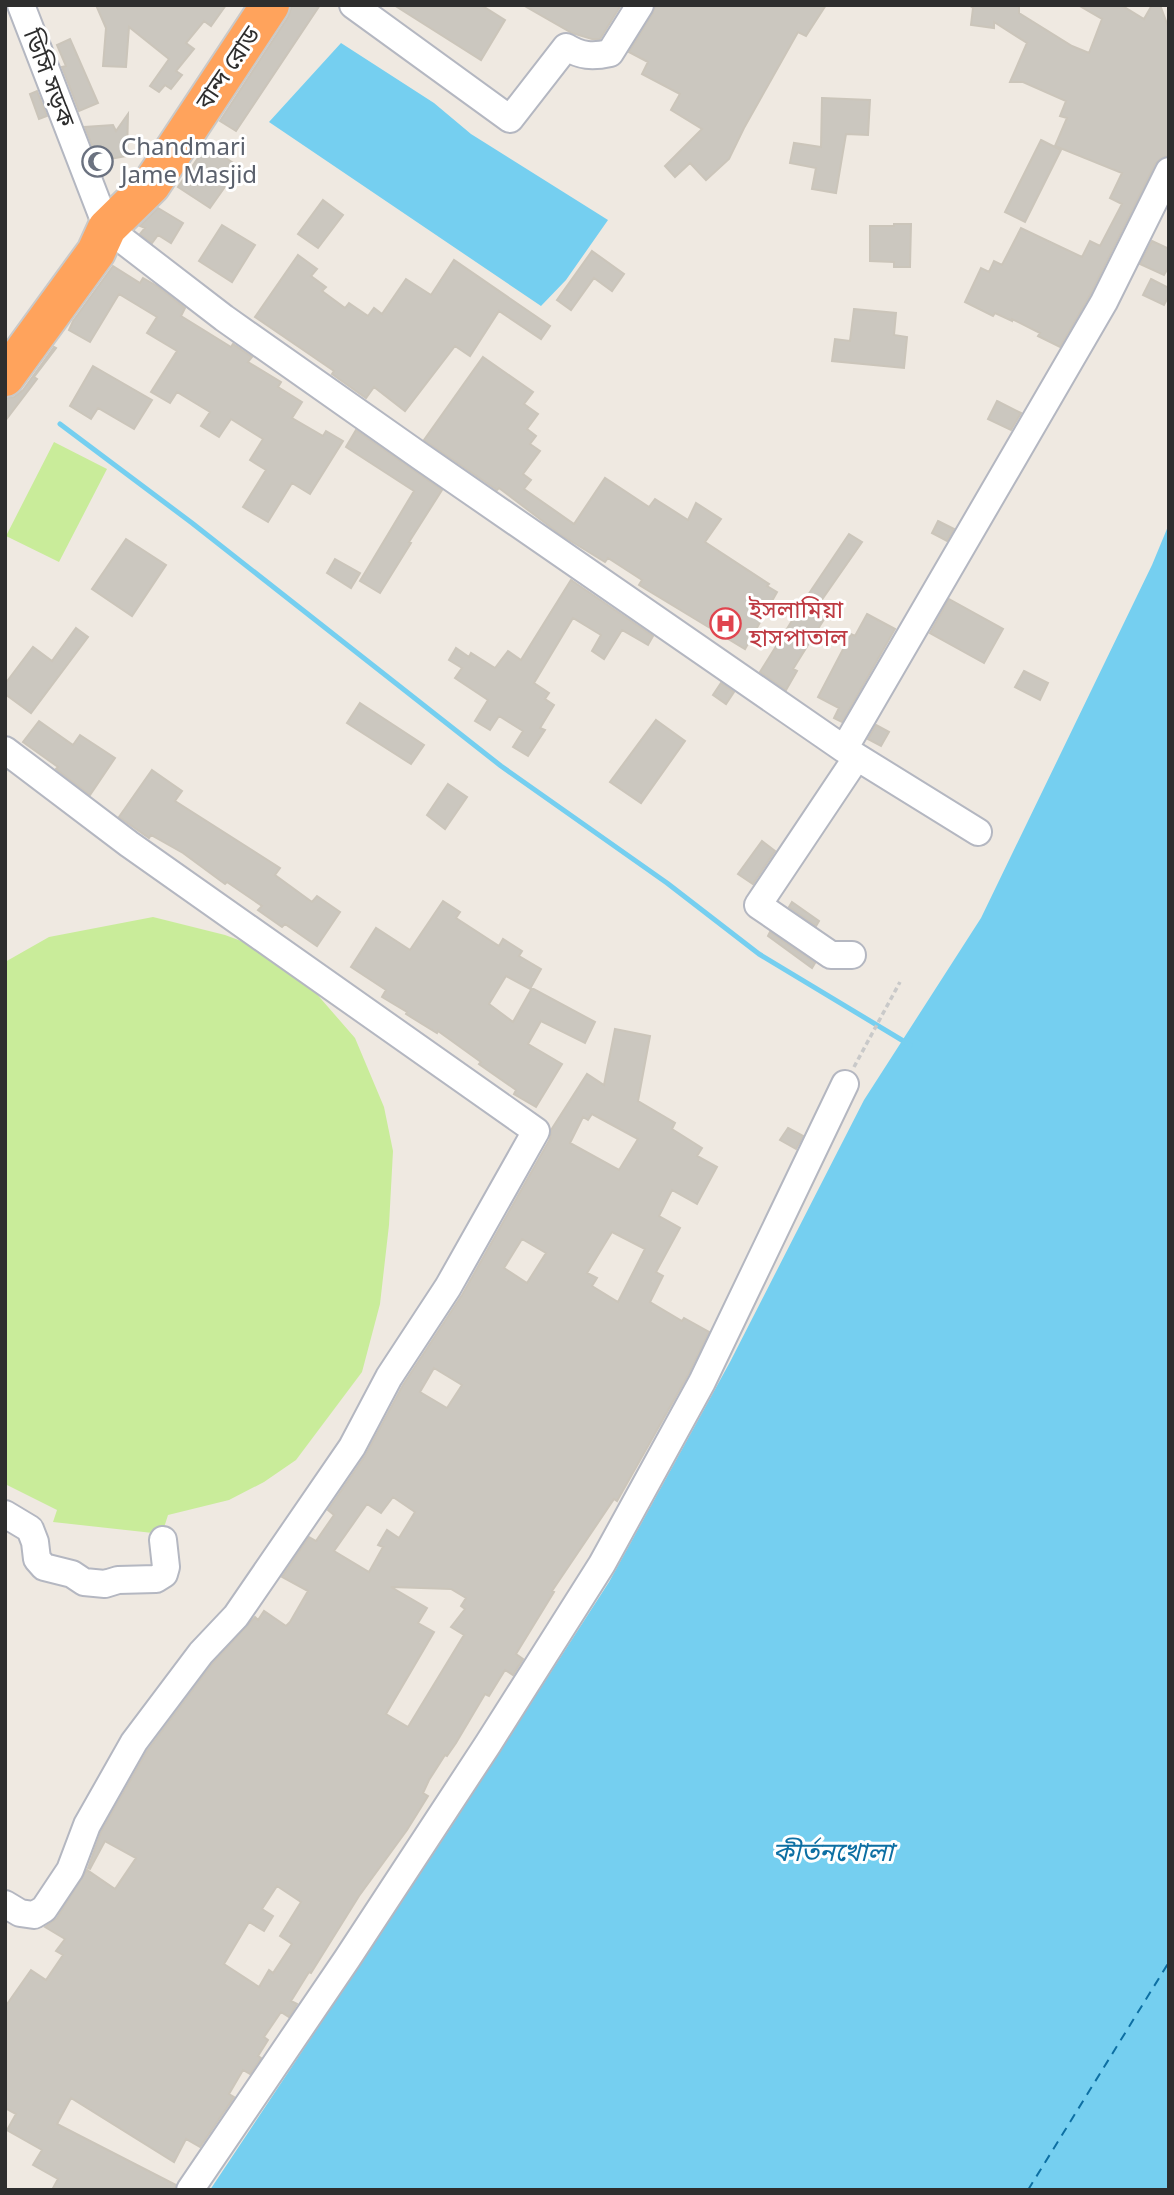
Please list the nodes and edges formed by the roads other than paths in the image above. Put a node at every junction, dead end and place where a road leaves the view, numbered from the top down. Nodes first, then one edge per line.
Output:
1 (21, 5) edge
2 (245, 5) edge
3 (270, 5) edge
4 (353, 5) edge
5 (640, 5) edge
6 (1169, 171) edge
7 (107, 229) junction
8 (5, 353) edge
9 (5, 377) edge
10 (5, 750) edge
11 (850, 753) junction
12 (978, 832) dead end
13 (852, 955) dead end
14 (845, 1084) road end
15 (5, 1514) edge
16 (163, 1540) dead end
17 (5, 1904) edge
18 (190, 2190) edge

1 - 7 street, ডিসি সড়ক
2 - 7 highway, বান্দ রোড
3 - 7 highway, বান্দ রোড
4 - 5 street
6 - 11 street
7 - 8 highway, বান্দ রোড
7 - 9 highway, বান্দ রোড
7 - 11 street
10 - 17 street
11 - 12 street
11 - 13 street
14 - 18 street
15 - 16 street

